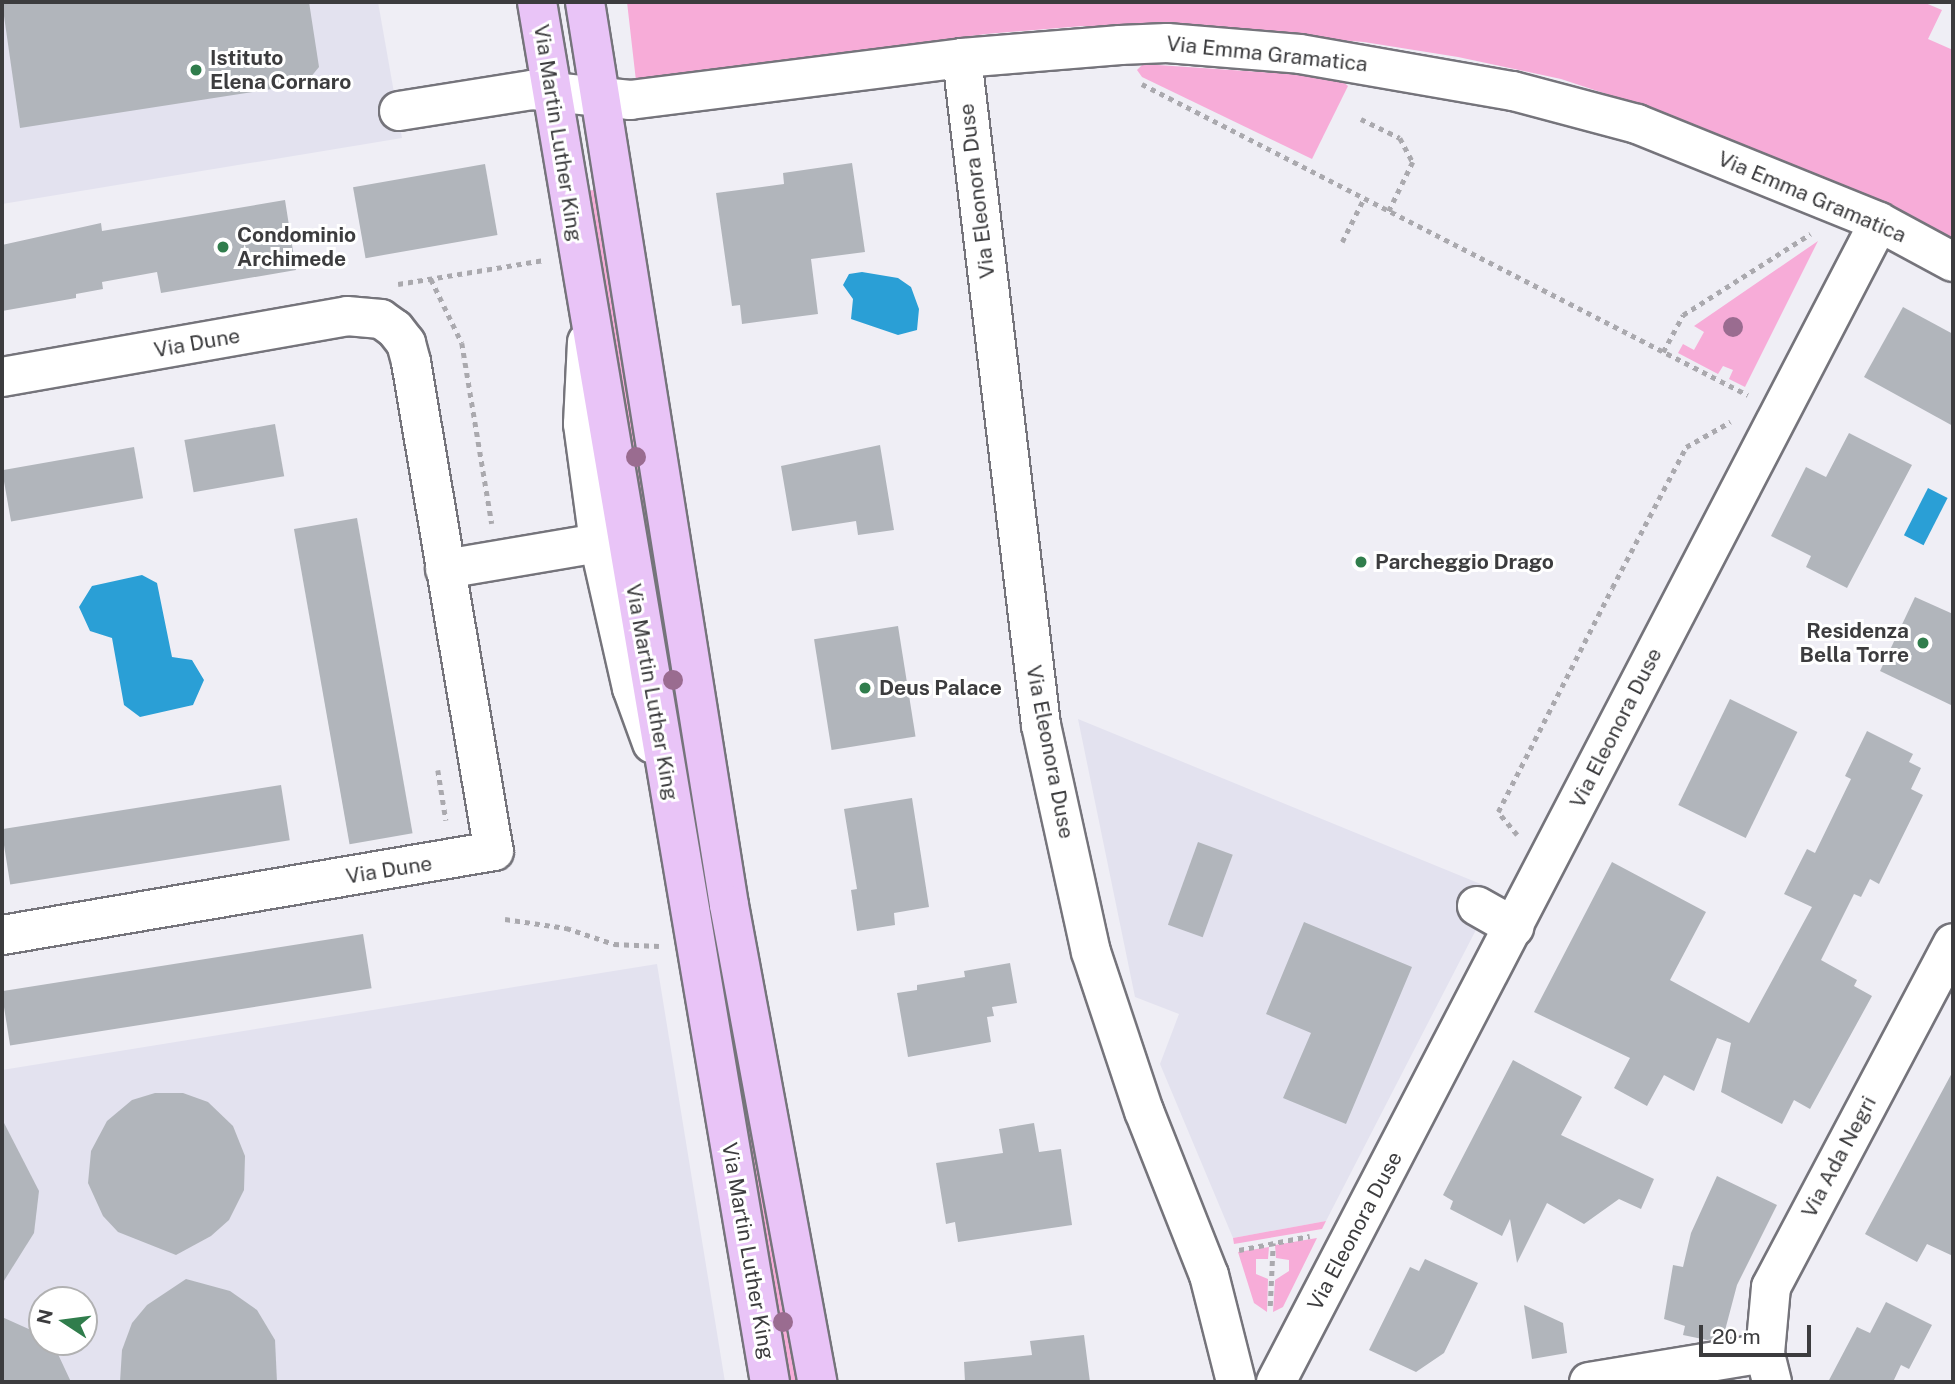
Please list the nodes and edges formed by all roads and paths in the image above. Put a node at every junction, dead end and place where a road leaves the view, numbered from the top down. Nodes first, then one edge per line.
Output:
1 (537, 2) edge
2 (585, 2) edge
3 (962, 58) junction
4 (550, 90) junction
5 (602, 94) junction
6 (398, 111) dead end
7 (1361, 119) dead end
8 (1335, 184) dead end
9 (1364, 198) junction
10 (1389, 211) junction
11 (1879, 222) junction
12 (1815, 231) dead end
13 (1342, 242) dead end
14 (1953, 262) edge
15 (430, 279) dead end
16 (588, 312) junction
17 (1663, 352) junction
18 (2, 377) edge
19 (1755, 399) dead end
20 (1730, 423) dead end
21 (493, 531) dead end
22 (599, 543) junction
23 (445, 569) junction
24 (438, 767) dead end
25 (668, 788) junction
26 (1518, 837) dead end
27 (453, 859) junction
28 (1477, 906) dead end
29 (505, 919) dead end
30 (1514, 927) junction
31 (2, 935) edge
32 (1953, 943) edge
33 (667, 946) dead end
34 (1318, 1235) dead end
35 (1273, 1243) junction
36 (1228, 1252) dead end
37 (1270, 1312) dead end
38 (1769, 1367) edge
39 (770, 1382) edge
40 (817, 1382) edge
41 (1236, 1382) edge
42 (1276, 1382) edge
43 (1589, 1382) edge

1 - 4 main road, Via Martin Luther King
2 - 5 main road, Via Martin Luther King
3 - 5 street, Via Emma Gramatica
3 - 11 street, Via Emma Gramatica
3 - 41 street, Via Eleonora Duse
4 - 5 street, Via Emma Gramatica
4 - 6 street, Via Emma Gramatica
4 - 16 main road, Via Martin Luther King
5 - 40 main road, Via Martin Luther King
7 - 10 path
8 - 9 path
9 - 10 path
9 - 13 path
10 - 17 path
11 - 14 street, Via Emma Gramatica
11 - 30 street, Via Eleonora Duse
12 - 17 path
15 - 21 path
16 - 22 street
16 - 25 main road, Via Martin Luther King
17 - 19 path
18 - 23 street, Via Dune
20 - 26 path
22 - 23 street
22 - 25 street
23 - 27 street, Via Dune
24 - 27 path
25 - 39 main road, Via Martin Luther King
27 - 31 street, Via Dune
28 - 30 street
29 - 33 path
30 - 42 street, Via Eleonora Duse
32 - 38 street, Via Ada Negri
34 - 35 path
35 - 36 path
35 - 37 path
38 - 43 street

